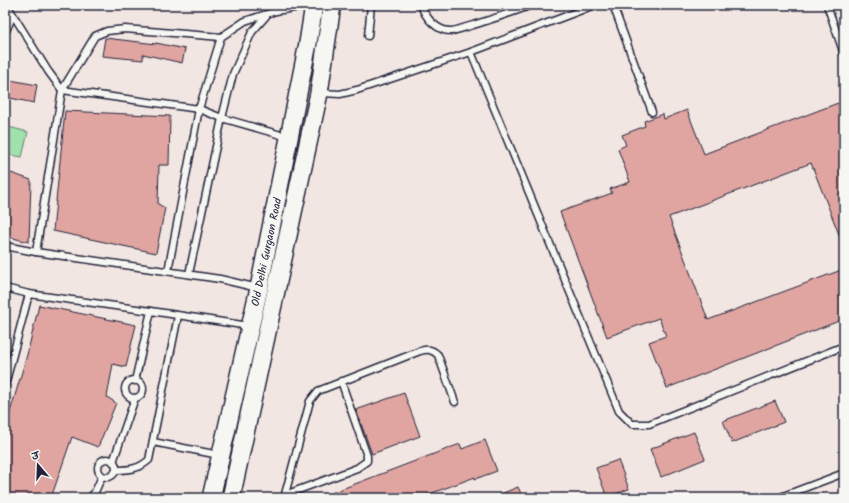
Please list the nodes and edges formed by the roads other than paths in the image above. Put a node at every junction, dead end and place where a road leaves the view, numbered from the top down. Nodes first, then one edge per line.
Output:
1 (7, 5) edge
2 (311, 5) edge
3 (314, 5) edge
4 (332, 5) edge
5 (371, 5) edge
6 (421, 5) edge
7 (531, 5) edge
8 (595, 5) edge
9 (612, 5) edge
10 (827, 5) edge
11 (13, 15) junction
12 (267, 15) junction
13 (844, 32) edge
14 (5, 33) edge
15 (837, 34) junction
16 (368, 36) dead end
17 (222, 37) junction
18 (308, 43) junction
19 (326, 45) junction
20 (471, 52) junction
21 (844, 54) edge
22 (62, 90) junction
23 (319, 92) junction
24 (199, 109) junction
25 (652, 112) dead end
26 (222, 118) junction
27 (289, 138) junction
28 (5, 246) edge
29 (36, 252) junction
30 (168, 270) junction
31 (189, 274) junction
32 (5, 288) edge
33 (259, 288) junction
34 (29, 294) junction
35 (151, 311) junction
36 (178, 316) junction
37 (250, 326) junction
38 (844, 346) edge
39 (135, 381) junction
40 (342, 381) junction
41 (5, 385) edge
42 (134, 398) junction
43 (455, 402) dead end
44 (152, 442) junction
45 (221, 456) junction
46 (113, 462) junction
47 (116, 470) junction
48 (844, 473) edge
49 (102, 476) junction
50 (284, 497) edge
51 (90, 498) edge
52 (211, 498) edge
53 (231, 498) edge
54 (778, 498) edge

1 - 11 lane
2 - 12 lane
3 - 18 main road, Old Delhi Gurgaon Road
4 - 19 main road, Old Delhi Gurgaon Road
5 - 16 lane
6 - 7 lane
8 - 20 lane
9 - 25 lane
10 - 15 lane
11 - 14 lane
11 - 22 lane
12 - 17 lane
12 - 26 lane
13 - 15 lane
15 - 21 lane
17 - 22 lane
17 - 24 lane
18 - 19 main road
18 - 27 main road, Old Delhi Gurgaon Road
19 - 23 main road, Old Delhi Gurgaon Road
20 - 23 lane
20 - 38 lane
22 - 24 lane
22 - 29 lane
23 - 53 main road, Old Delhi Gurgaon Road
24 - 26 lane
24 - 30 lane
26 - 27 lane
26 - 31 lane
27 - 33 main road, Old Delhi Gurgaon Road
28 - 29 lane
29 - 30 lane
30 - 31 lane
31 - 33 lane
32 - 34 lane
33 - 37 main road, Old Delhi Gurgaon Road
34 - 35 lane
34 - 41 lane
35 - 36 lane
35 - 39 lane
36 - 37 lane
36 - 44 lane
37 - 45 main road, Old Delhi Gurgaon Road
39 - 42 lane
39 - 42 lane
40 - 43 lane
40 - 50 lane
40 - 50 lane
42 - 46 lane
44 - 45 lane
44 - 47 lane
45 - 52 main road, Old Delhi Gurgaon Road
46 - 47 lane
46 - 49 lane
47 - 49 lane
48 - 54 lane
49 - 51 lane

